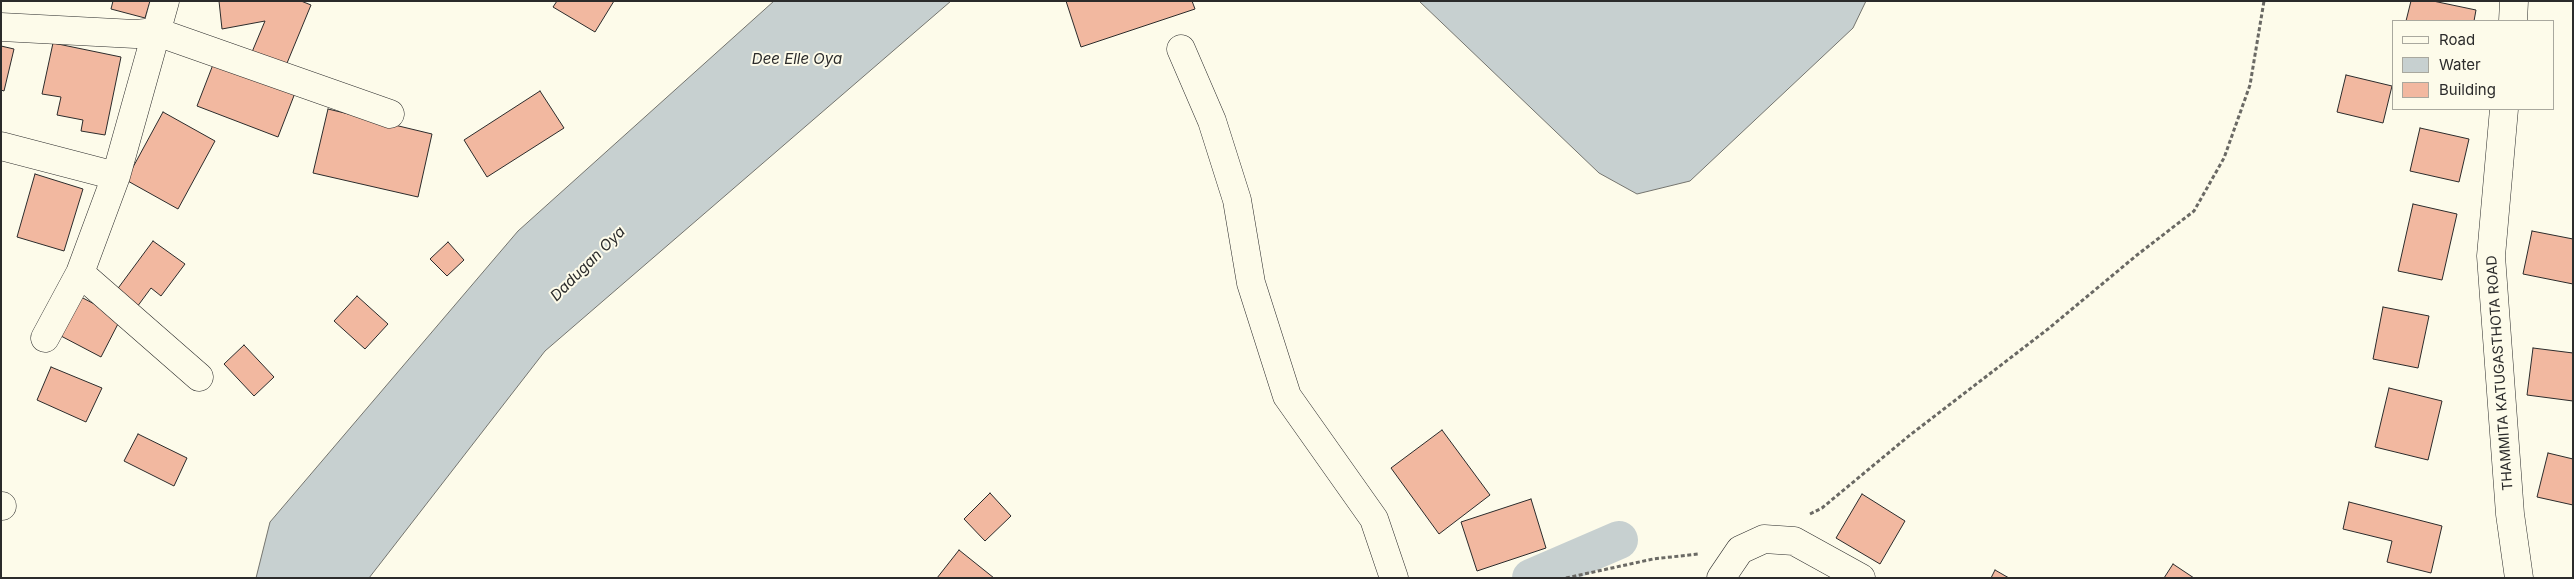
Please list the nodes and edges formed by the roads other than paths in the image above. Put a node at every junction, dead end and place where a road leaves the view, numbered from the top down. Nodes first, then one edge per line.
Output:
1 (165, 1) edge
2 (2514, 1) edge
3 (2513, 20) edge
4 (1, 27) edge
5 (157, 32) junction
6 (1181, 49) dead end
7 (2504, 110) edge
8 (390, 114) dead end
9 (1, 146) edge
10 (116, 176) junction
11 (80, 273) junction
12 (46, 338) dead end
13 (200, 377) dead end
14 (1394, 578) edge
15 (1721, 578) edge
16 (1861, 578) edge
17 (2519, 578) edge

1 - 5 street
2 - 3 street
4 - 5 street
5 - 8 street
5 - 10 street
6 - 14 street
7 - 17 street, THAMMITA KATUGASTHOTA ROAD
9 - 10 street
10 - 11 street
11 - 12 street
11 - 13 street
15 - 16 street

